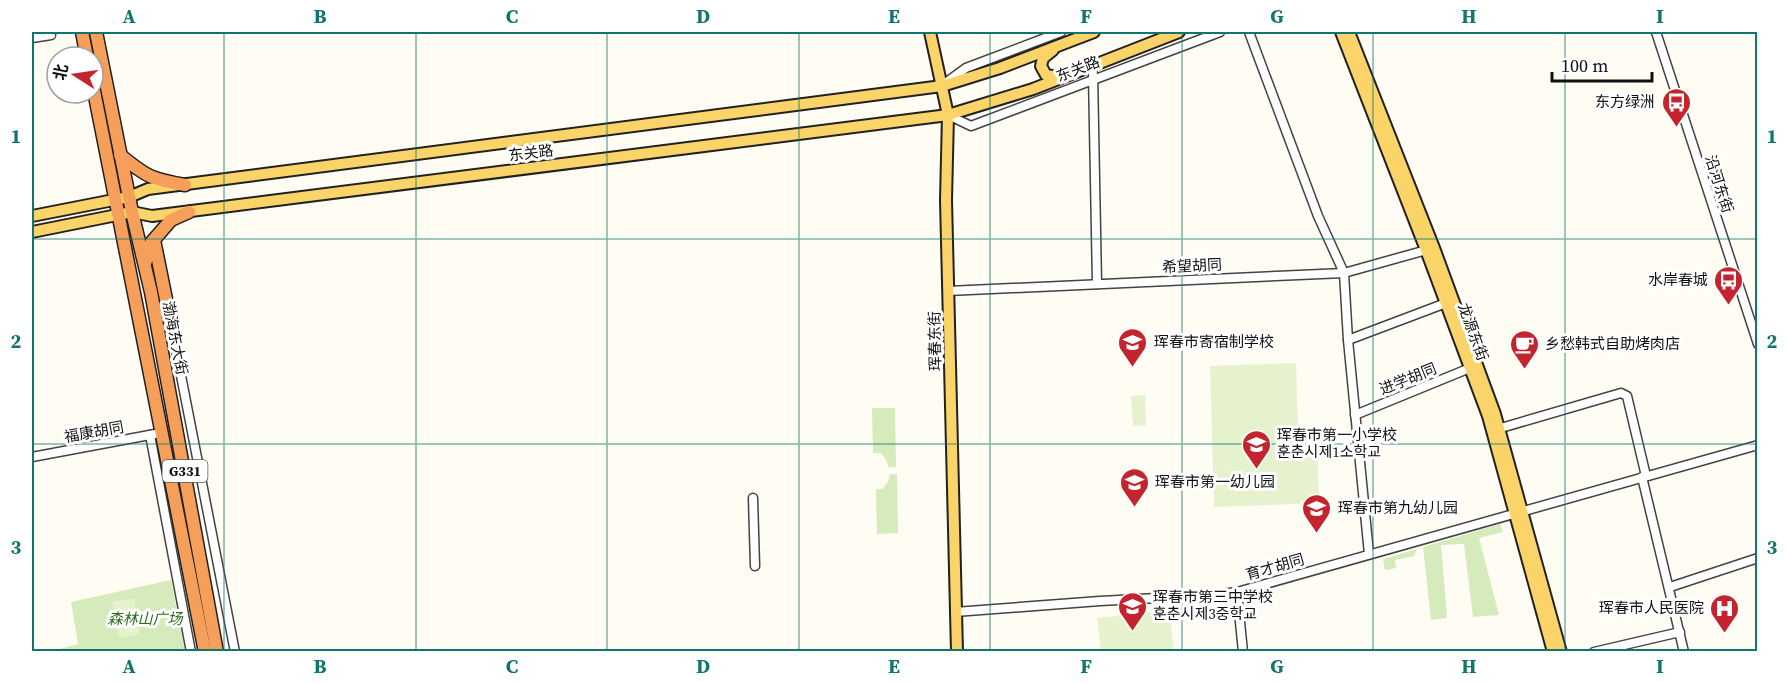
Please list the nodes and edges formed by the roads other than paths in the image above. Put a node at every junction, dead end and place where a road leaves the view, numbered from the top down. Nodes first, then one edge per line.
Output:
1 (96, 32) edge
2 (930, 32) edge
3 (1061, 32) edge
4 (1094, 32) edge
5 (1179, 32) edge
6 (1220, 32) edge
7 (1249, 32) edge
8 (1341, 32) edge
9 (1349, 32) edge
10 (1656, 32) edge
11 (51, 35) dead end
12 (32, 38) edge
13 (1060, 45) junction
14 (1090, 66) junction
15 (1067, 75) junction
16 (1094, 79) junction
17 (942, 86) junction
18 (97, 105) edge
19 (948, 115) junction
20 (120, 155) junction
21 (185, 185) junction
22 (129, 197) junction
23 (115, 200) junction
24 (132, 212) junction
25 (189, 212) junction
26 (118, 215) junction
27 (32, 216) edge
28 (32, 232) edge
29 (154, 240) junction
30 (1430, 249) junction
31 (146, 268) junction
32 (1344, 273) junction
33 (1097, 284) junction
34 (948, 291) junction
35 (151, 292) junction
36 (134, 294) junction
37 (1446, 303) junction
38 (168, 309) joint
39 (1348, 340) junction
40 (1758, 344) edge
41 (1470, 368) junction
42 (1356, 415) junction
43 (1495, 430) junction
44 (156, 434) junction
45 (1758, 445) edge
46 (32, 457) edge
47 (1644, 477) junction
48 (753, 498) dead end
49 (1518, 512) junction
50 (1369, 554) junction
51 (1758, 558) edge
52 (755, 566) dead end
53 (1670, 587) junction
54 (1237, 592) junction
55 (955, 612) junction
56 (1680, 632) junction
57 (191, 651) edge
58 (205, 651) edge
59 (218, 651) edge
60 (235, 651) edge
61 (957, 651) edge
62 (1243, 651) edge
63 (1553, 651) edge
64 (1561, 651) edge
65 (1594, 651) edge
66 (1684, 651) edge

1 - 20 highway, 渤海东大街 / G331
2 - 17 main road, 珲春东街
3 - 17 street, 东关路
4 - 13 main road, 东关路
5 - 14 main road, 东关路
6 - 16 street, 东关路
7 - 32 street
8 - 30 main road, 龙源东街
9 - 30 main road, 龙源东街
10 - 40 street, 沿河东街
11 - 12 street
13 - 15 main road
13 - 17 main road, 东关路
14 - 15 main road, 东关路
14 - 16 street
15 - 19 main road, 东关路
16 - 19 street, 东关路
16 - 33 street
17 - 19 main road, 珲春东街
17 - 21 main road, 东关路
18 - 23 highway, G331
19 - 25 main road, 东关路
19 - 34 main road, 珲春东街
20 - 21 highway
20 - 22 highway, 渤海东大街 / G331
21 - 22 main road, 东关路
22 - 23 main road, 东关路
22 - 24 highway, 渤海东大街 / G331
23 - 26 highway, G331
23 - 27 main road, 东关路
24 - 25 main road, 东关路
24 - 26 main road, 东关路
24 - 31 highway, 渤海东大街 / G331
25 - 29 highway
26 - 28 main road, 东关路
26 - 36 highway, G331
29 - 31 highway
29 - 38 highway
30 - 32 street, 希望胡同
30 - 37 main road, 龙源东街
30 - 43 main road, 龙源东街
31 - 35 highway, 渤海东大街 / G331
32 - 33 street, 希望胡同
32 - 39 street
33 - 34 street, 希望胡同
34 - 55 main road, 珲春东街
35 - 36 highway
35 - 59 highway, 渤海东大街 / G331
36 - 44 highway, G331
37 - 39 street
37 - 41 main road, 龙源东街
38 - 60 street, 渤海东大街
39 - 42 street
41 - 42 street, 进学胡同
41 - 43 main road, 龙源东街
42 - 50 street
43 - 47 street
43 - 49 main road, 龙源东街
44 - 46 street, 福康胡同
44 - 57 street
44 - 58 highway, G331
45 - 47 street, 育才胡同
47 - 49 street, 育才胡同
47 - 53 street
48 - 52 street
49 - 50 street, 育才胡同
49 - 63 main road, 龙源东街
49 - 64 main road, 龙源东街
50 - 54 street, 育才胡同
51 - 53 street
53 - 56 street
54 - 55 street, 育才胡同
54 - 62 street
55 - 61 main road, 珲春东街
56 - 65 street
56 - 66 street

